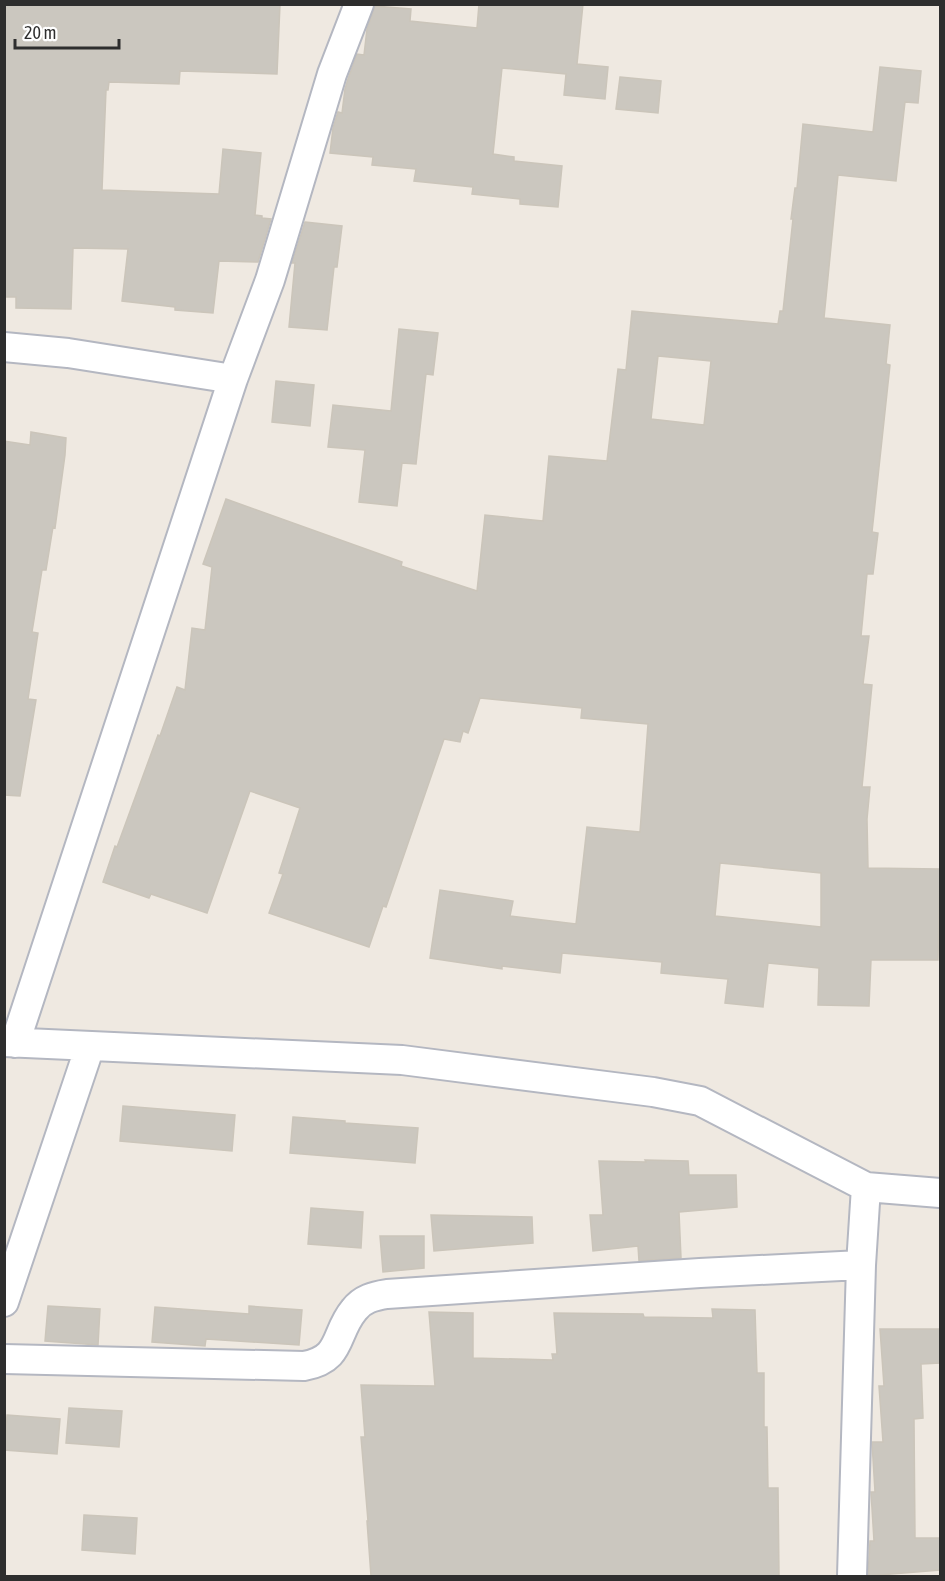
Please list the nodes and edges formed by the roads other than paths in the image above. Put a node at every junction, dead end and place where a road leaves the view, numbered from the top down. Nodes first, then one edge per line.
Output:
1 (359, 4) edge
2 (4, 347) edge
3 (233, 379) junction
4 (10, 1043) edge
5 (90, 1046) junction
6 (866, 1187) junction
7 (940, 1193) edge
8 (861, 1265) junction
9 (4, 1302) edge
10 (4, 1359) edge
11 (852, 1576) edge

1 - 3 street
2 - 3 street
3 - 4 street
4 - 5 street
5 - 6 street
5 - 9 street
6 - 7 street
6 - 8 street
8 - 10 street
8 - 11 street

